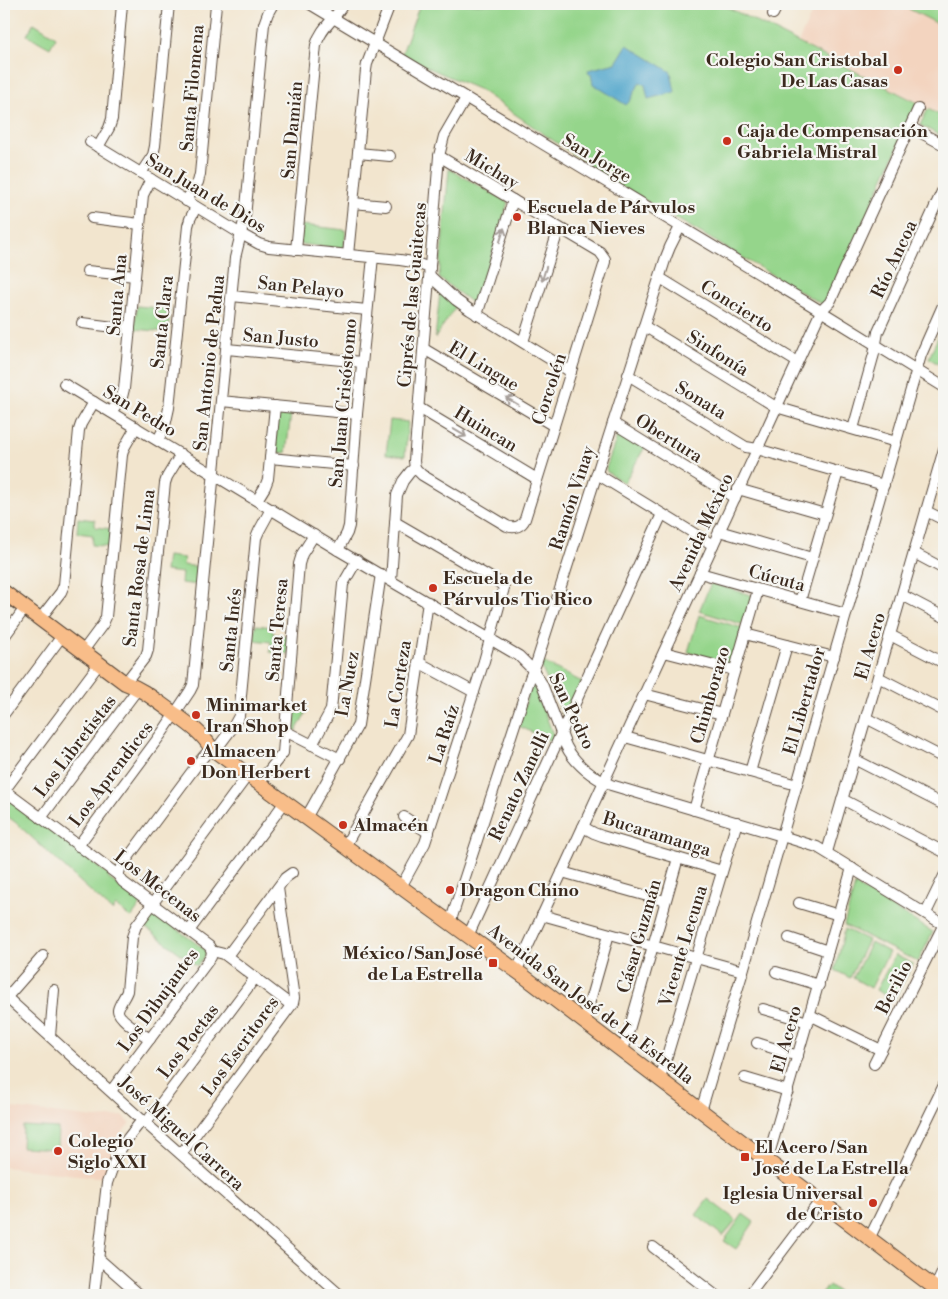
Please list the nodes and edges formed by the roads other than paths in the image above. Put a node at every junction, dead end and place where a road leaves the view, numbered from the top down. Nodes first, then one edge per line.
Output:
1 (122, 4) edge
2 (169, 4) edge
3 (216, 4) edge
4 (273, 4) edge
5 (310, 4) edge
6 (344, 4) edge
7 (390, 4) edge
8 (778, 4) edge
9 (773, 14) dead end
10 (333, 18) junction
11 (376, 44) junction
12 (466, 98) junction
13 (918, 109) dead end
14 (910, 127) junction
15 (944, 145) edge
16 (358, 153) junction
17 (390, 156) dead end
18 (439, 156) junction
19 (141, 173) junction
20 (151, 179) junction
21 (944, 187) edge
22 (186, 200) junction
23 (513, 200) junction
24 (353, 203) junction
25 (386, 206) dead end
26 (196, 207) junction
27 (92, 218) dead end
28 (140, 224) junction
29 (680, 227) junction
30 (559, 228) junction
31 (241, 234) junction
32 (296, 250) junction
33 (348, 255) junction
34 (373, 257) junction
35 (605, 258) joint
36 (87, 271) dead end
37 (430, 272) junction
38 (135, 276) junction
39 (660, 278) junction
40 (232, 296) junction
41 (944, 303) edge
42 (367, 310) junction
43 (821, 311) junction
44 (477, 315) junction
45 (82, 324) dead end
46 (644, 326) junction
47 (130, 329) junction
48 (522, 342) junction
49 (875, 344) junction
50 (226, 349) junction
51 (424, 349) junction
52 (362, 362) junction
53 (797, 362) junction
54 (916, 370) junction
55 (571, 372) junction
56 (628, 375) junction
57 (64, 384) dead end
58 (944, 386) edge
59 (221, 401) junction
60 (94, 402) junction
61 (275, 406) junction
62 (776, 407) junction
63 (419, 408) junction
64 (111, 412) junction
65 (357, 414) junction
66 (613, 423) junction
67 (554, 426) junction
68 (136, 427) junction
69 (853, 429) junction
70 (158, 440) junction
71 (896, 442) junction
72 (757, 448) junction
73 (944, 449) edge
74 (181, 454) junction
75 (270, 458) junction
76 (354, 466) junction
77 (415, 468) junction
78 (942, 468) edge
79 (838, 472) junction
80 (214, 474) junction
81 (597, 474) junction
82 (537, 479) junction
83 (884, 485) junction
84 (736, 494) junction
85 (257, 500) junction
86 (271, 509) junction
87 (926, 511) junction
88 (662, 514) junction
89 (825, 514) junction
90 (944, 520) edge
91 (395, 522) junction
92 (719, 531) junction
93 (314, 535) junction
94 (713, 545) junction
95 (338, 550) junction
96 (914, 553) junction
97 (812, 558) junction
98 (357, 560) junction
99 (944, 569) edge
100 (700, 573) junction
101 (381, 574) junction
102 (391, 580) junction
103 (758, 590) junction
104 (4, 592) edge
105 (902, 595) junction
106 (800, 601) junction
107 (428, 602) junction
108 (25, 608) junction
109 (846, 614) junction
110 (944, 617) edge
111 (40, 619) junction
112 (745, 634) junction
113 (890, 635) junction
114 (62, 636) junction
115 (4, 637) edge
116 (491, 639) junction
117 (787, 645) junction
118 (83, 651) junction
119 (664, 652) junction
120 (834, 657) junction
121 (418, 662) junction
122 (944, 663) edge
123 (99, 664) junction
124 (533, 670) junction
125 (734, 670) junction
126 (878, 677) junction
127 (129, 689) junction
128 (474, 692) junction
129 (644, 694) junction
130 (944, 711) edge
131 (4, 714) edge
132 (722, 714) junction
133 (172, 718) junction
134 (866, 718) junction
135 (284, 731) junction
136 (561, 734) junction
137 (624, 737) junction
138 (312, 745) junction
139 (213, 749) junction
140 (944, 758) edge
141 (340, 759) junction
142 (854, 759) junction
143 (708, 760) junction
144 (750, 772) junction
145 (253, 779) junction
146 (604, 782) junction
147 (797, 785) junction
148 (4, 790) edge
149 (842, 800) junction
150 (285, 802) junction
151 (944, 805) edge
152 (694, 810) junction
153 (404, 817) dead end
154 (41, 818) junction
155 (306, 818) junction
156 (737, 822) junction
157 (583, 827) junction
158 (429, 833) junction
159 (782, 836) junction
160 (78, 846) junction
161 (345, 846) junction
162 (827, 852) junction
163 (944, 852) edge
164 (678, 858) junction
165 (852, 868) junction
166 (722, 871) junction
167 (562, 872) junction
168 (292, 873) dead end
169 (118, 875) junction
170 (944, 876) edge
171 (400, 887) junction
172 (278, 888) junction
173 (665, 901) junction
174 (799, 903) dead end
175 (153, 904) junction
176 (926, 913) junction
177 (542, 915) junction
178 (839, 915) junction
179 (450, 923) junction
180 (944, 924) edge
181 (189, 931) junction
182 (609, 934) junction
183 (468, 936) junction
184 (789, 938) dead end
185 (653, 946) junction
186 (212, 951) junction
187 (828, 951) junction
188 (43, 956) dead end
189 (227, 956) junction
190 (696, 958) junction
191 (517, 970) junction
192 (743, 971) junction
193 (776, 972) dead end
194 (255, 978) junction
195 (818, 985) junction
196 (54, 990) dead end
197 (5, 996) edge
198 (291, 1005) junction
199 (763, 1009) dead end
200 (809, 1019) junction
201 (584, 1022) junction
202 (50, 1036) junction
203 (150, 1039) junction
204 (757, 1043) dead end
205 (881, 1050) junction
206 (623, 1051) junction
207 (798, 1056) junction
208 (874, 1064) dead end
209 (745, 1078) dead end
210 (660, 1080) junction
211 (944, 1085) edge
212 (111, 1091) junction
213 (788, 1091) junction
214 (702, 1111) junction
215 (144, 1122) junction
216 (181, 1154) junction
217 (767, 1161) junction
218 (820, 1201) junction
219 (869, 1238) junction
220 (653, 1246) dead end
221 (98, 1258) junction
222 (944, 1269) edge
223 (939, 1292) edge
224 (94, 1295) edge
225 (140, 1295) edge
226 (340, 1295) edge
227 (715, 1295) edge
228 (749, 1295) edge

1 - 19 street, San Juan de Dios
2 - 19 street
3 - 22 street, Santa Filomena
4 - 31 street, San Antonio de Padua
5 - 10 street, San Jorge
6 - 10 street, San Damián
7 - 11 street
8 - 9 street
10 - 11 street, San Jorge
10 - 32 street, San Damián
11 - 12 street, San Jorge
11 - 16 street
12 - 18 street, Ciprés de las Guaitecas
12 - 29 street, San Jorge
13 - 14 street, Avenida México
14 - 15 street
14 - 43 street, Avenida México
16 - 17 street
16 - 24 street
18 - 23 street, Michay
18 - 37 street, Ciprés de las Guaitecas
19 - 20 street, San Juan de Dios
20 - 22 street, San Juan de Dios
20 - 28 street, Santa Ana
21 - 49 street, Río Ancoa
22 - 26 street, San Juan de Dios
23 - 30 street, Michay
44 -> 23 street
24 - 25 street
24 - 33 street
26 - 31 street, San Juan de Dios
26 - 70 street, Santa Clara
27 - 28 street
28 - 38 street, Santa Ana
29 - 39 street, Ramón Vinay
29 - 43 street, San Jorge
30 - 35 street, Michay
30 -> 48 street
31 - 32 street, San Juan de Dios
31 - 40 street, San Antonio de Padua
32 - 33 street, San Juan de Dios
33 - 34 street, San Juan de Dios
34 - 37 street, San Juan de Dios
34 - 42 street, San Juan Crisóstomo
35 - 55 street, Corcolén
36 - 38 street
37 - 44 street, San Juan de Dios
37 - 51 street, Ciprés de las Guaitecas
38 - 47 street, Santa Ana
39 - 46 street, Ramón Vinay
39 - 53 street, Concierto
40 - 42 street, San Pelayo
40 - 50 street, San Antonio de Padua
41 - 54 street, El Libertador
42 - 52 street, San Juan Crisóstomo
43 - 49 street, San Jorge
43 - 53 street, Avenida México
44 - 48 street, San Juan de Dios
45 - 47 street
46 - 56 street, Ramón Vinay
46 - 62 street, Sinfonía
47 - 64 street, Santa Ana
48 - 55 street, San Juan de Dios
49 - 54 street, San Jorge
49 - 69 street, Río Ancoa
50 - 52 street, San Justo
50 - 59 street, San Antonio de Padua
51 - 63 street, Ciprés de las Guaitecas
67 -> 51 street, El Lingue
52 - 65 street, San Juan Crisóstomo
53 - 62 street, Avenida México
54 - 58 street, San Jorge
54 - 71 street, El Libertador
55 - 67 street, Corcolén
56 - 66 street, Ramón Vinay
56 - 72 street, Sonata
57 - 60 street, San Pedro
59 - 61 street
59 - 80 street, San Antonio de Padua
60 - 64 street, San Pedro
60 - 111 street
61 - 65 street
61 - 75 street
62 - 69 street, Sinfonía
62 - 72 street, Avenida México
63 - 77 street, Ciprés de las Guaitecas
63 -> 82 street, Huincan
64 - 68 street, San Pedro
65 - 76 street, San Juan Crisóstomo
66 - 81 street, Ramón Vinay
66 - 84 street, Obertura
67 - 82 street, Corcolén
68 - 70 street, San Pedro
68 - 118 street
69 - 71 street, Sinfonía
70 - 74 street, San Pedro
71 - 83 street, El Libertador
72 - 79 street, Sonata
72 - 84 street, Avenida México
73 - 78 street, El Acero
74 - 80 street, San Pedro
74 - 127 street, Santa Rosa de Lima
75 - 76 street
75 - 85 street
76 - 95 street, San Juan Crisóstomo
77 - 82 street, Corcolén
77 - 91 street
78 - 87 street, El Acero
79 - 83 street, Sonata
79 - 89 street
80 - 85 street, San Pedro
80 - 133 street, San Antonio de Padua
81 - 88 street
81 - 124 street, Ramón Vinay
83 - 109 street, El Libertador
84 - 89 street, Obertura
84 - 92 street, Avenida México
85 - 86 street, San Pedro
86 - 93 street, San Pedro
86 - 139 street, Santa Inés
87 - 90 street
87 - 96 street, El Acero
88 - 94 street
88 - 136 street, Renato Zanelli
89 - 97 street
91 - 102 street
91 - 116 street, La Raíz
92 - 94 street, Avenida México
92 - 97 street
93 - 95 street, San Pedro
93 - 135 street, Santa Teresa
94 - 100 street, Avenida México
95 - 98 street, San Pedro
96 - 99 street
96 - 105 street, El Acero
97 - 106 street
98 - 101 street, San Pedro
98 - 138 street
100 - 103 street, Cúcuta
100 - 119 street, Avenida México
101 - 102 street, San Pedro
101 - 141 street, La Nuez
102 - 107 street, San Pedro
103 - 106 street, Cúcuta
103 - 112 street, Chimborazo
104 - 108 main road, Avenida San José de La Estrella
105 - 110 street
105 - 113 street, El Acero
106 - 109 street, Cúcuta
107 - 116 street, San Pedro
107 - 121 street, La Corteza
108 - 111 main road, Avenida San José de La Estrella
108 - 115 street
109 - 120 street, El Libertador
111 - 114 main road, Avenida San José de La Estrella
112 - 117 street
112 - 125 street, Chimborazo
113 - 122 street
113 - 126 street, El Acero
114 - 118 main road, Avenida San José de La Estrella
114 - 131 street
116 - 124 street, San Pedro
116 - 128 street, La Raíz
117 - 120 street
117 - 144 street
118 - 123 main road, Avenida San José de La Estrella
119 - 125 street
119 - 129 street, Avenida México
120 - 147 street, El Libertador
121 - 128 street
121 - 161 street, La Corteza
123 - 127 main road, Avenida San José de La Estrella
123 - 148 street
124 - 136 street, San Pedro
124 - 179 street, Ramón Vinay
125 - 132 street, Chimborazo
126 - 130 street
126 - 134 street, El Acero
127 - 133 main road, Avenida San José de La Estrella
127 - 154 street, Los Libretistas
128 - 158 street, La Raíz
129 - 132 street
129 - 137 street, Avenida México
132 - 143 street, Chimborazo
133 - 139 main road, Avenida San José de La Estrella
133 - 160 street, Los Aprendices
134 - 140 street
134 - 142 street, El Acero
135 - 138 street
135 - 145 street, Santa Teresa
136 - 146 street, San Pedro
136 - 183 street, Renato Zanelli
137 - 143 street
137 - 146 street, Avenida México
138 - 141 street
139 - 145 main road, Avenida San José de La Estrella
139 - 169 street, Santa Inés
141 - 155 street, La Nuez
142 - 149 street, El Acero
142 - 151 street
143 - 144 street
143 - 152 street, Chimborazo
144 - 147 street
145 - 150 main road, Avenida San José de La Estrella
145 - 175 street, Santa Teresa
146 - 152 street, San Pedro
146 - 157 street, Avenida México
147 - 159 street, El Libertador
148 - 154 street, Los Mecenas
149 - 162 street, El Acero
149 - 163 street
150 - 155 main road, Avenida San José de La Estrella
150 - 181 street
152 - 156 street, San Pedro
153 - 158 street
154 - 160 street, Los Mecenas
155 - 161 main road, Avenida San José de La Estrella
156 - 159 street, San Pedro
156 - 166 street, Vicente Lecuna
157 - 164 street, Bucaramanga
157 - 167 street, Avenida México
158 - 171 street, La Raíz
159 - 162 street, San Pedro
159 - 192 street, El Libertador
160 - 169 street, Los Mecenas
161 - 171 main road, Avenida San José de La Estrella
162 - 165 street, San Pedro
164 - 166 street, Bucaramanga
164 - 173 street, Cásar Guzmán
165 - 176 street, San Pedro
165 - 178 street, El Acero
166 - 190 street, Vicente Lecuna
167 - 173 street
167 - 177 street, Avenida México
168 - 172 street
169 - 175 street, Los Mecenas
170 - 176 street
171 - 179 main road, Avenida San José de La Estrella
172 - 189 street
172 - 198 street, Los Escritores
173 - 185 street, Cásar Guzmán
174 - 178 street
175 - 181 street, Los Mecenas
175 - 203 street, Santa Teresa
176 - 180 street, San Pedro
177 - 182 street
177 - 191 street, Avenida México
178 - 187 street, El Acero
179 - 183 main road, Avenida San José de La Estrella
180 - 205 street, Berilio
181 - 186 street, Los Mecenas
182 - 185 street
182 - 201 street
183 - 191 main road, Avenida San José de La Estrella
184 - 187 street
185 - 190 street
185 - 206 street, Cásar Guzmán
186 - 189 street, Los Mecenas
186 - 203 street, Los Dibujantes
187 - 195 street, El Acero
188 - 197 street
189 - 194 street, Los Mecenas
190 - 192 street
190 - 210 street, Vicente Lecuna
191 - 201 main road, Avenida San José de La Estrella
192 - 214 street, El Libertador
193 - 195 street
194 - 198 street, Los Mecenas
194 - 215 street, Los Poetas
195 - 200 street, El Acero
196 - 202 street
197 - 202 street, José Miguel Carrera
198 - 216 street, Los Escritores
199 - 200 street
200 - 205 street
200 - 207 street, El Acero
201 - 206 main road, Avenida San José de La Estrella
202 - 212 street, José Miguel Carrera
203 - 212 street, Los Dibujantes
204 - 207 street
205 - 208 street, Berilio
206 - 210 main road, Avenida San José de La Estrella
207 - 213 street, El Acero
209 - 213 street
210 - 214 main road, Avenida San José de La Estrella
211 - 219 street
212 - 215 street, José Miguel Carrera
213 - 217 street, El Acero
214 - 217 main road, Avenida San José de La Estrella
215 - 216 street, José Miguel Carrera
215 - 221 street, Los Poetas
216 - 226 street, José Miguel Carrera
217 - 218 main road, Avenida San José de La Estrella
218 - 219 main road, Avenida San José de La Estrella
218 - 228 street
219 - 223 main road, Avenida San José de La Estrella
220 - 227 street
221 - 224 street, Los Poetas
221 - 225 street
222 - 223 street

